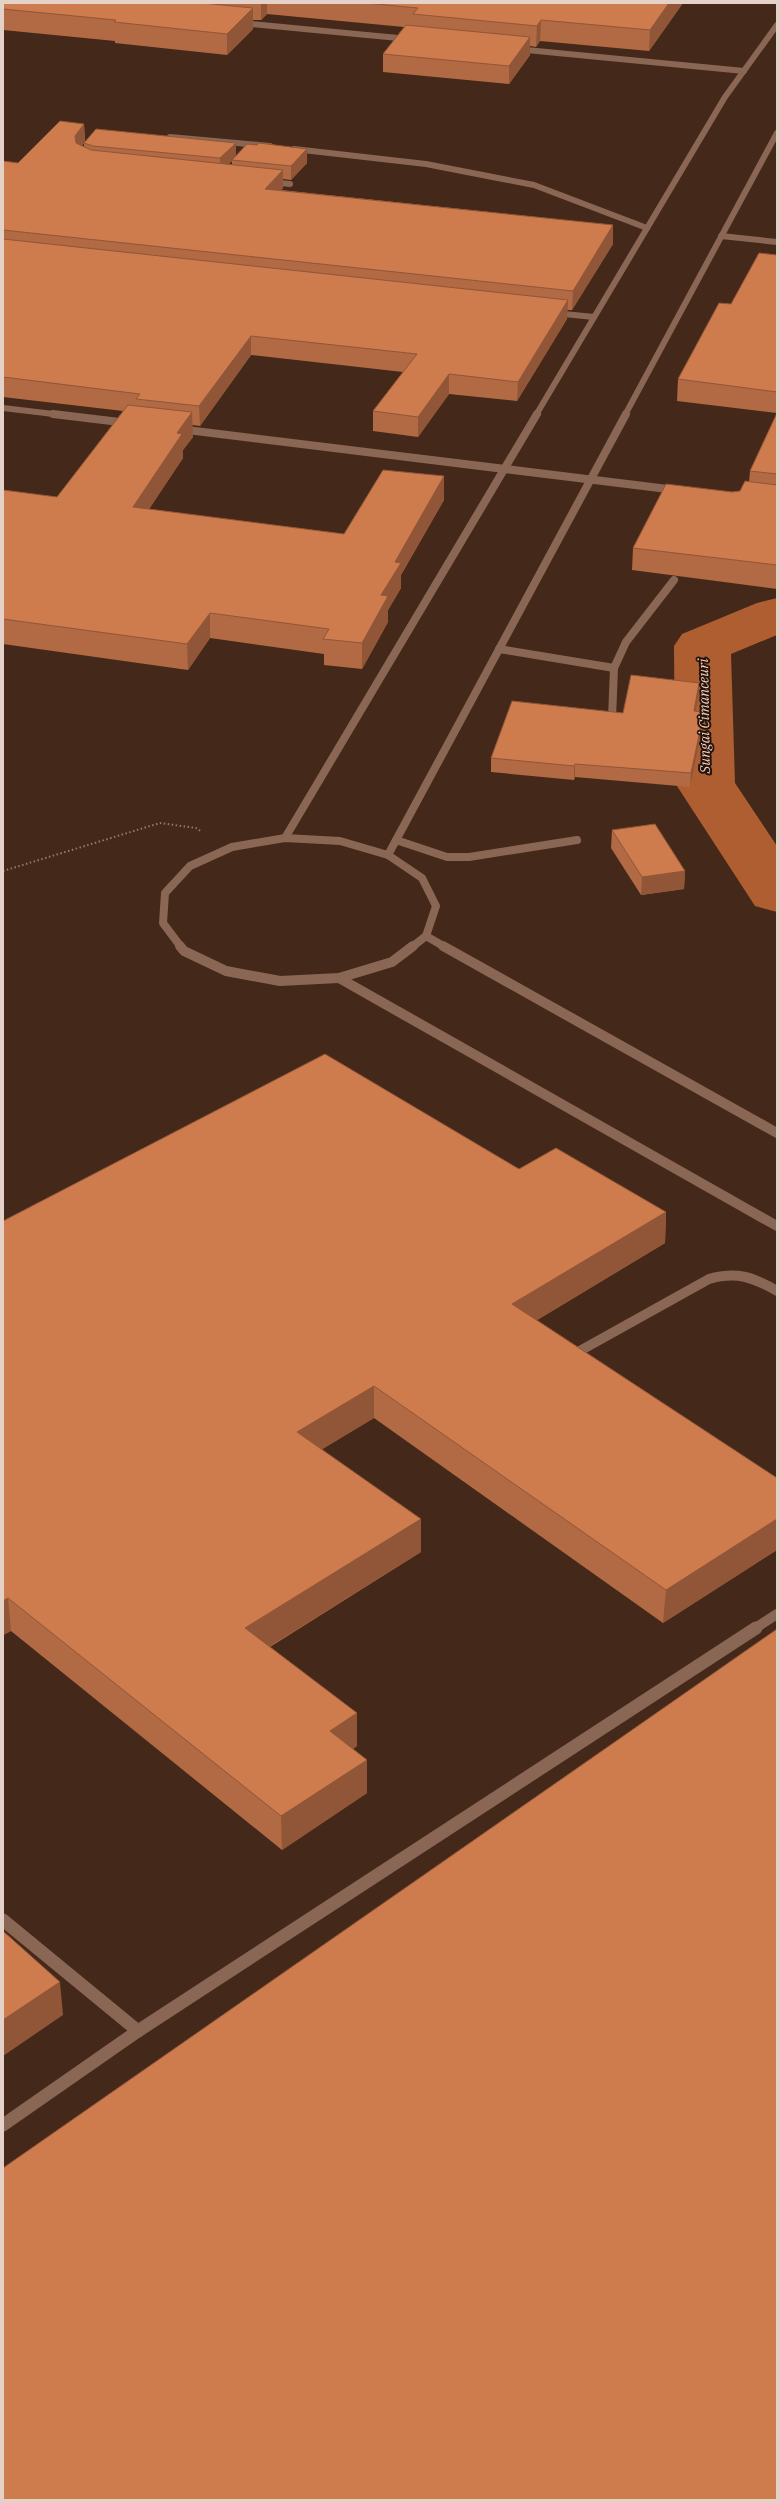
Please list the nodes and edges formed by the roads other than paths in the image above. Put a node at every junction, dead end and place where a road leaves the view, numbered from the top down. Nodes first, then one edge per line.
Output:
1 (230, 22) edge
2 (777, 25) edge
3 (420, 40) edge
4 (507, 48) edge
5 (744, 71) junction
6 (777, 133) edge
7 (165, 136) edge
8 (255, 145) junction
9 (277, 147) edge
10 (284, 148) edge
11 (250, 150) edge
12 (260, 180) edge
13 (290, 184) edge
14 (647, 228) junction
15 (721, 236) junction
16 (777, 242) edge
17 (547, 312) edge
18 (594, 318) junction
19 (3, 408) edge
20 (136, 424) edge
21 (168, 428) edge
22 (504, 469) junction
23 (591, 479) junction
24 (684, 490) edge
25 (674, 580) edge
26 (499, 649) junction
27 (614, 668) junction
28 (612, 718) edge
29 (285, 838) junction
30 (396, 840) junction
31 (578, 840) dead end
32 (388, 855) junction
33 (426, 936) junction
34 (339, 978) junction
35 (777, 1134) edge
36 (777, 1226) edge
37 (777, 1292) edge
38 (580, 1368) edge
39 (777, 1614) edge
40 (3, 1920) edge
41 (138, 2031) junction
42 (3, 2125) edge

1 - 3 lane
2 - 5 lane
4 - 5 lane
5 - 14 lane
6 - 15 lane
7 - 8 lane
8 - 9 lane
8 - 11 lane
10 - 14 lane
12 - 13 lane
14 - 18 lane
15 - 16 lane
15 - 23 lane
17 - 18 lane
18 - 22 lane
19 - 20 lane
21 - 22 lane
22 - 23 lane
22 - 29 lane
23 - 24 lane
23 - 26 lane
25 - 27 lane
26 - 27 lane
26 - 30 lane
27 - 28 lane
29 - 32 lane
29 - 34 lane
30 - 31 lane
30 - 32 lane
32 - 33 lane
33 - 34 lane
33 - 35 lane
34 - 36 lane
37 - 38 lane
39 - 41 lane
40 - 41 lane
41 - 42 lane

